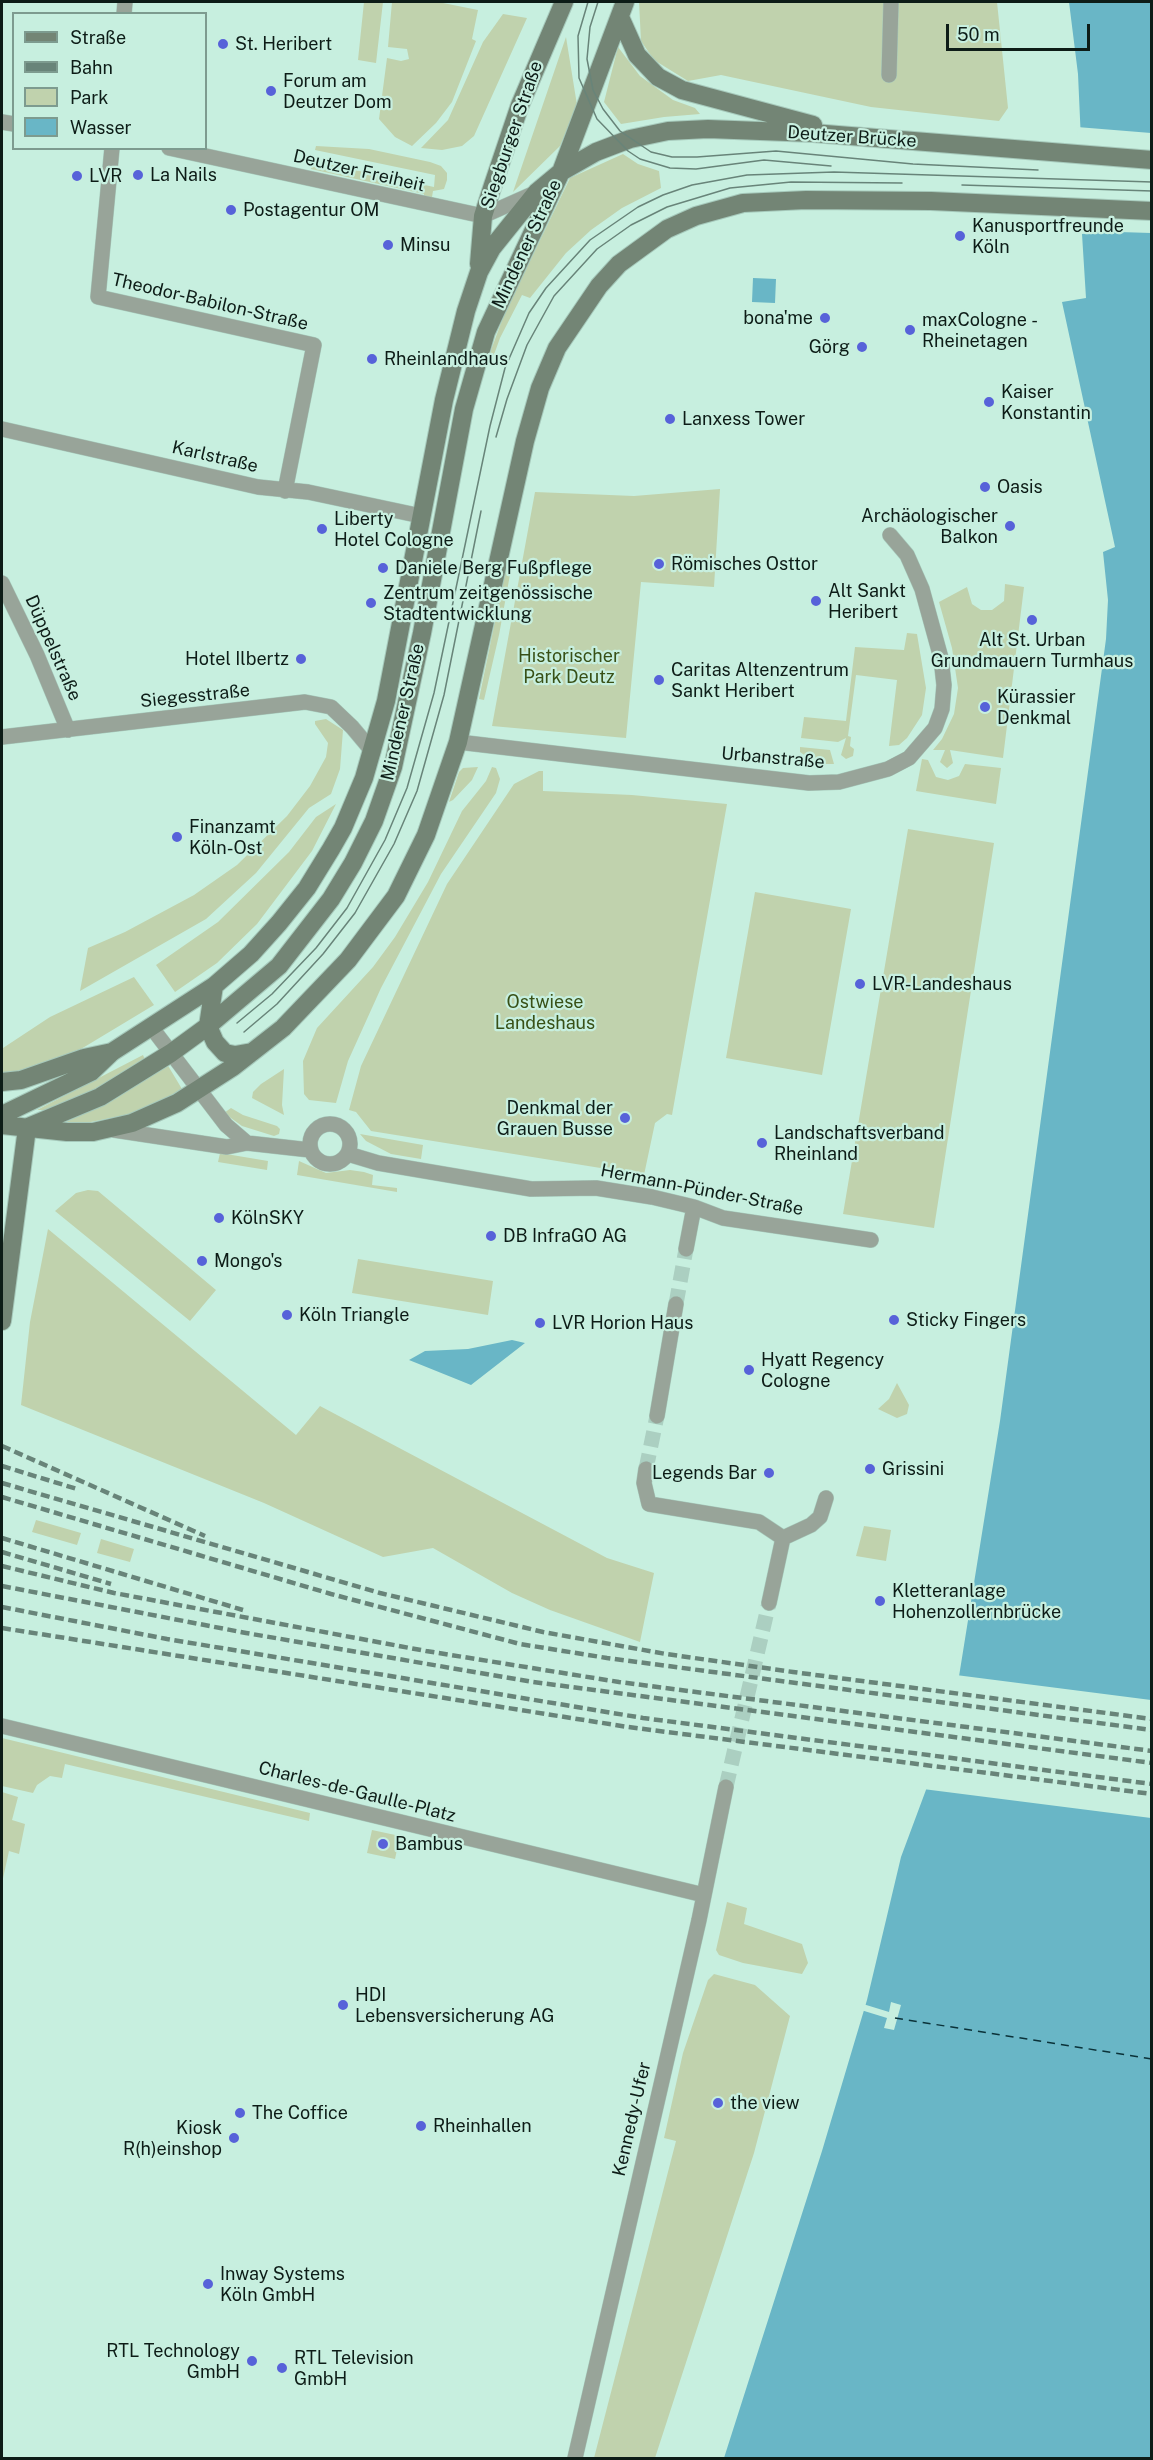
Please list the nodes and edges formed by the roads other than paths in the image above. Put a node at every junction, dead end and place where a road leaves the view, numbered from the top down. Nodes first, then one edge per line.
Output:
1 (564, 2) edge
2 (891, 2) edge
3 (622, 9) edge
4 (889, 75) dead end
5 (858, 137) junction
6 (112, 150) edge
7 (178, 150) edge
8 (1152, 159) edge
9 (561, 172) junction
10 (537, 192) junction
11 (1152, 211) edge
12 (483, 216) junction
13 (479, 272) junction
14 (2, 429) edge
15 (285, 490) junction
16 (421, 516) junction
17 (890, 535) dead end
18 (2, 583) edge
19 (68, 730) junction
20 (2, 737) edge
21 (458, 742) junction
22 (373, 752) junction
23 (214, 986) junction
24 (208, 1026) junction
25 (152, 1028) junction
26 (112, 1052) junction
27 (254, 1052) junction
28 (171, 1053) junction
29 (2, 1082) edge
30 (201, 1089) junction
31 (3, 1113) edge
32 (27, 1128) junction
33 (111, 1129) junction
34 (247, 1143) junction
35 (310, 1150) junction
36 (348, 1154) junction
37 (694, 1207) junction
38 (871, 1240) dead end
39 (686, 1249) tunnel mouth
40 (676, 1304) tunnel mouth
41 (2, 1321) edge
42 (657, 1416) tunnel mouth
43 (646, 1469) tunnel mouth
44 (826, 1498) dead end
45 (783, 1538) junction
46 (769, 1603) tunnel mouth
47 (2, 1726) edge
48 (726, 1787) tunnel mouth
49 (704, 1895) junction
50 (575, 2458) edge

1 - 12 main road, Siegburger Straße
2 - 4 street
3 - 5 main road
3 - 9 main road
5 - 8 main road, Deutzer Brücke
5 - 9 main road, Deutzer Brücke
6 - 15 street, Theodor-Babilon-Straße
7 - 12 street, Deutzer Freiheit
9 - 10 main road, Mindener Straße
9 - 24 main road, Mindener Straße
10 - 12 street
10 - 13 main road, Mindener Straße
11 - 21 main road, Mindener Straße
12 - 13 main road, Siegburger Straße
13 - 16 main road, Mindener Straße
14 - 15 street, Karlstraße
15 - 16 street, Karlstraße
16 - 22 main road, Mindener Straße
17 - 21 street, Urbanstraße
18 - 19 street, Düppelstraße
19 - 20 street, Siegesstraße
19 - 22 street, Siegesstraße
21 - 27 main road, Mindener Straße
22 - 23 main road, Mindener Straße
23 - 24 main road
23 - 25 main road, Mindener Straße
24 - 27 main road
24 - 28 main road, Mindener Straße
25 - 26 main road, Mindener Straße
25 - 28 street
26 - 29 main road
26 - 31 main road
27 - 30 main road, Mindener Straße
28 - 30 street
28 - 32 main road, Mindener Straße
30 - 33 main road, Mindener Straße
30 - 34 street
31 - 32 main road, Mindener Straße
32 - 33 main road, Mindener Straße
32 - 41 main road
33 - 34 street
34 - 35 street
35 - 36 street
35 - 36 street
36 - 37 street, Hermann-Pünder-Straße
37 - 38 street, Hermann-Pünder-Straße
37 - 39 street
40 - 42 street
43 - 45 street
44 - 45 street
45 - 46 street
47 - 49 street, Charles-de-Gaulle-Platz
48 - 49 street, Kennedy-Ufer
49 - 50 street, Kennedy-Ufer

